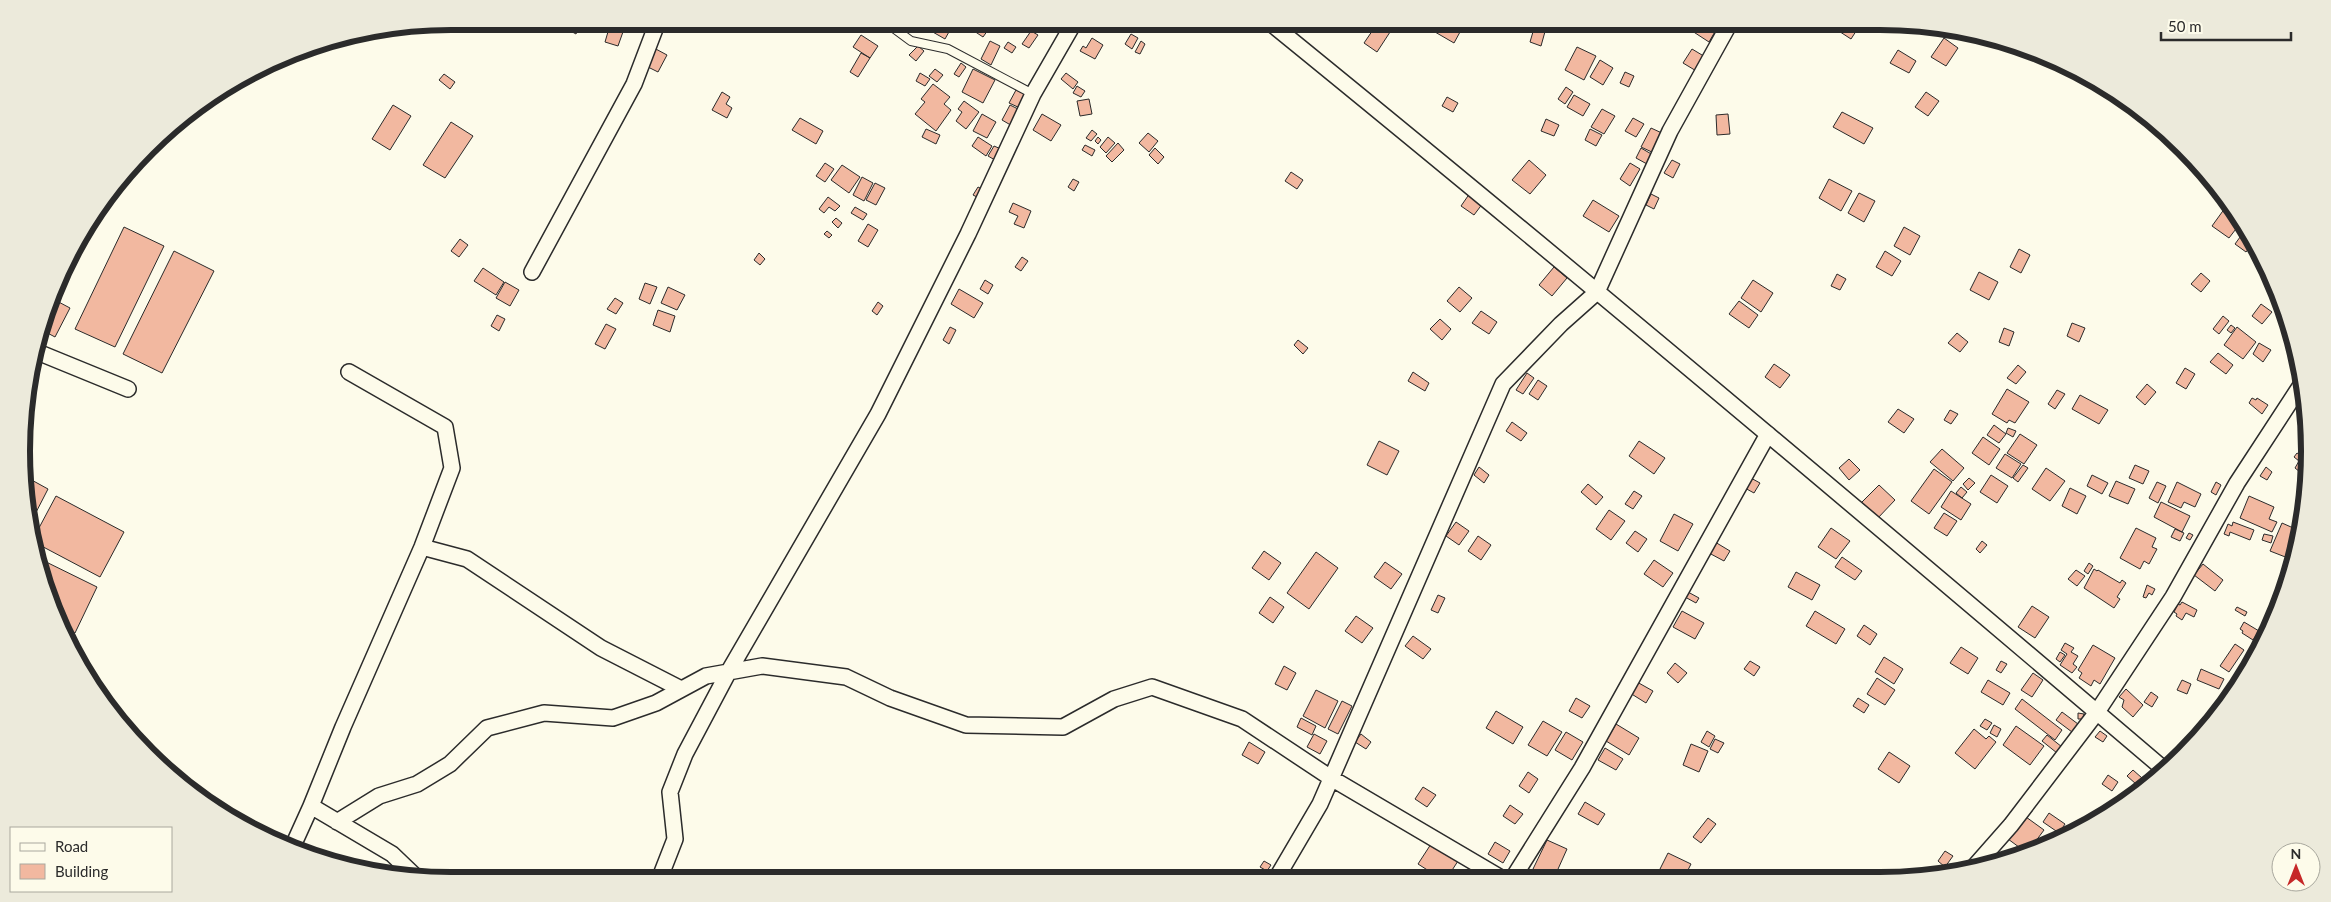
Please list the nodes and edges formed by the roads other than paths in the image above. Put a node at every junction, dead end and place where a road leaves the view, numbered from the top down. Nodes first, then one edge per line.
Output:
1 (655, 30) edge
2 (896, 30) edge
3 (1070, 30) edge
4 (1279, 30) edge
5 (1726, 30) edge
6 (1033, 94) junction
7 (532, 272) dead end
8 (1597, 292) junction
9 (41, 354) edge
10 (348, 372) dead end
11 (128, 389) dead end
12 (2296, 392) edge
13 (1768, 434) junction
14 (422, 547) junction
15 (729, 672) junction
16 (682, 689) junction
17 (2097, 712) junction
18 (2160, 766) edge
19 (1331, 778) junction
20 (311, 806) junction
21 (337, 822) junction
22 (295, 842) edge
23 (1980, 860) edge
24 (408, 869) edge
25 (662, 872) edge
26 (1280, 872) edge
27 (1492, 872) edge
28 (1517, 872) edge

1 - 7 street
2 - 6 lane
3 - 6 street
4 - 8 street
5 - 8 street
6 - 15 street
8 - 13 street
8 - 19 street
9 - 11 street
10 - 14 street
12 - 17 street
13 - 17 street
13 - 28 street
14 - 16 street
14 - 20 street
15 - 16 street
15 - 19 street
15 - 25 street
16 - 21 street
17 - 18 street
17 - 23 street
19 - 26 street
19 - 27 street
20 - 21 street
20 - 22 street
21 - 24 street

